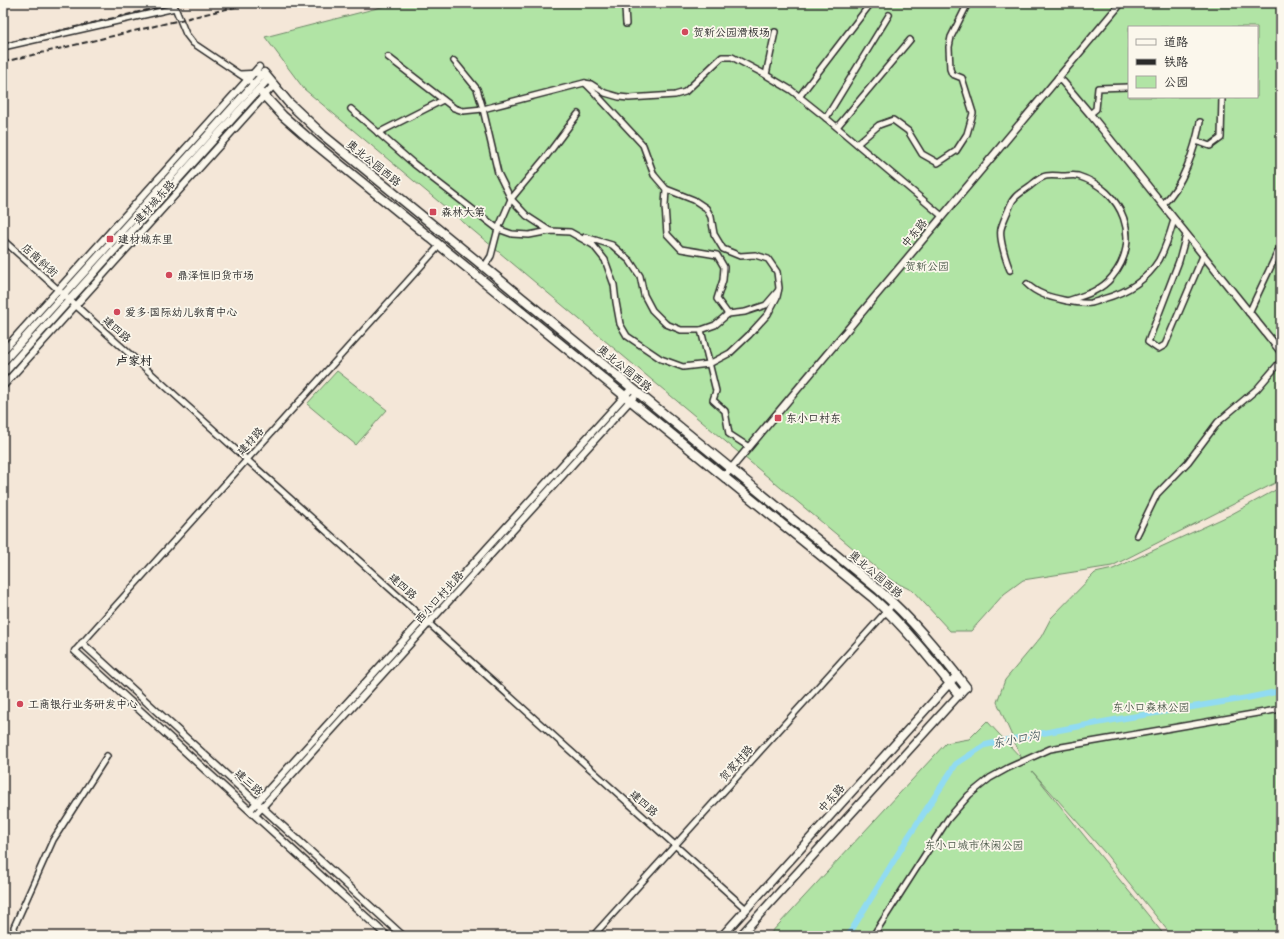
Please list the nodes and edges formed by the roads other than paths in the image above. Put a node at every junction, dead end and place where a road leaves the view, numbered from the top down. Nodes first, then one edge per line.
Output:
1 (626, 3) edge
2 (871, 3) edge
3 (968, 3) edge
4 (1121, 3) edge
5 (174, 6) edge
6 (889, 14) dead end
7 (626, 24) dead end
8 (775, 32) dead end
9 (910, 40) dead end
10 (3, 47) edge
11 (388, 57) dead end
12 (454, 61) dead end
13 (240, 74) junction
14 (253, 74) junction
15 (766, 75) junction
16 (266, 76) junction
17 (1058, 78) junction
18 (584, 83) junction
19 (256, 87) junction
20 (1128, 87) edge
21 (799, 97) junction
22 (1222, 98) edge
23 (443, 100) junction
24 (483, 108) junction
25 (351, 109) dead end
26 (578, 114) dead end
27 (1090, 114) junction
28 (826, 118) junction
29 (1200, 122) dead end
30 (837, 127) junction
31 (378, 133) junction
32 (1196, 141) junction
33 (857, 144) junction
34 (666, 189) junction
35 (512, 199) junction
36 (1163, 204) junction
37 (942, 216) junction
38 (1174, 220) junction
39 (498, 229) junction
40 (550, 231) junction
41 (570, 232) junction
42 (1186, 235) junction
43 (3, 240) edge
44 (440, 245) junction
45 (1281, 245) edge
46 (1203, 256) junction
47 (484, 266) junction
48 (1010, 270) dead end
49 (1027, 284) dead end
50 (779, 288) junction
51 (64, 295) junction
52 (1067, 301) junction
53 (76, 305) junction
54 (1249, 313) junction
55 (728, 314) junction
56 (701, 330) junction
57 (3, 351) edge
58 (1281, 352) edge
59 (1281, 361) edge
60 (3, 362) edge
61 (709, 364) junction
62 (3, 374) edge
63 (3, 386) edge
64 (635, 390) junction
65 (628, 398) junction
66 (749, 447) junction
67 (247, 460) junction
68 (731, 469) junction
69 (724, 477) junction
70 (1138, 535) dead end
71 (894, 603) junction
72 (887, 611) junction
73 (423, 618) junction
74 (429, 623) junction
75 (82, 643) junction
76 (75, 650) joint
77 (957, 676) junction
78 (950, 684) junction
79 (966, 687) joint
80 (959, 695) junction
81 (1281, 709) edge
82 (107, 756) dead end
83 (256, 803) junction
84 (262, 808) junction
85 (250, 810) junction
86 (255, 815) junction
87 (675, 845) junction
88 (746, 909) junction
89 (15, 936) edge
90 (387, 936) edge
91 (402, 936) edge
92 (593, 936) edge
93 (722, 936) edge
94 (740, 936) edge
95 (874, 936) edge

1 - 7 street
2 - 21 street
3 - 33 street
4 - 17 street, 中东路
5 - 10 street
5 - 13 street
6 - 28 street
8 - 15 street
9 - 30 street
11 - 23 street
12 - 24 street
13 - 14 street
13 - 19 street
14 - 16 street, 建材城东路
14 - 19 street, 建材城东路
15 - 18 street
15 - 21 street
16 - 19 main road, 建材城东路
16 - 47 main road, 奥北公园西路
17 - 27 street
17 - 37 street, 中东路
18 - 24 street
18 - 34 street
19 - 44 main road, 奥北公园西路
19 - 51 main road, 建材城东路
19 - 51 street, 建材城东路
19 - 53 street, 建材城东路
20 - 27 street
21 - 28 street
22 - 32 street
23 - 24 street
23 - 31 street
24 - 35 street
25 - 31 street
26 - 35 street
27 - 36 street
28 - 30 street
29 - 32 street
30 - 33 street
31 - 39 street
32 - 36 street
33 - 37 street
34 - 50 street
34 - 55 street
35 - 39 street
35 - 40 street
36 - 38 street
37 - 66 street, 中东路
38 - 42 street
38 - 52 street
39 - 40 street
39 - 47 street
40 - 41 street
41 - 56 street
41 - 61 street
42 - 46 street
42 - 46 street
43 - 51 street, 店南斜街
44 - 65 main road, 奥北公园西路
44 - 67 street, 建材路
45 - 54 street
46 - 54 street
47 - 64 main road, 奥北公园西路
48 - 52 street
49 - 52 street
50 - 55 street
50 - 61 street
51 - 53 street, 建四路
51 - 57 street, 建材城东路
51 - 60 main road, 建材城东路
51 - 62 main road, 建材城东路
53 - 63 street, 建材城东路
53 - 67 street, 建四路
54 - 58 street
55 - 56 street
56 - 61 street
59 - 70 street
61 - 66 street
64 - 65 street, 西小口村北路
64 - 68 main road, 奥北公园西路
65 - 69 main road, 奥北公园西路
65 - 73 street, 西小口村北路
65 - 74 street, 西小口村北路
66 - 68 street, 中东路
67 - 73 street, 建四路
67 - 75 street, 建材路
68 - 69 street, 中东路
68 - 71 main road, 奥北公园西路
69 - 72 main road, 奥北公园西路
71 - 72 street, 贺家村路
71 - 77 main road, 奥北公园西路
72 - 78 main road, 奥北公园西路
72 - 87 street, 贺家村路
73 - 74 street, 建四路
73 - 83 street, 西小口村北路
74 - 84 street, 西小口村北路
74 - 87 street, 建四路
75 - 76 street, 建材路
75 - 83 street, 建三路
76 - 85 street, 建三路
77 - 78 main road, 中东路
77 - 79 main road, 奥北公园西路
78 - 80 main road, 奥北公园西路
78 - 88 main road, 中东路
79 - 80 main road
80 - 94 main road
81 - 95 street
82 - 89 street
83 - 84 street, 建三路
83 - 85 street, 西小口村北路
84 - 86 street, 西小口村北路
84 - 91 street, 建三路
85 - 86 street, 建三路
86 - 90 street, 建三路
87 - 88 street, 建四路
87 - 92 street, 贺家村路
88 - 93 main road, 中东路

